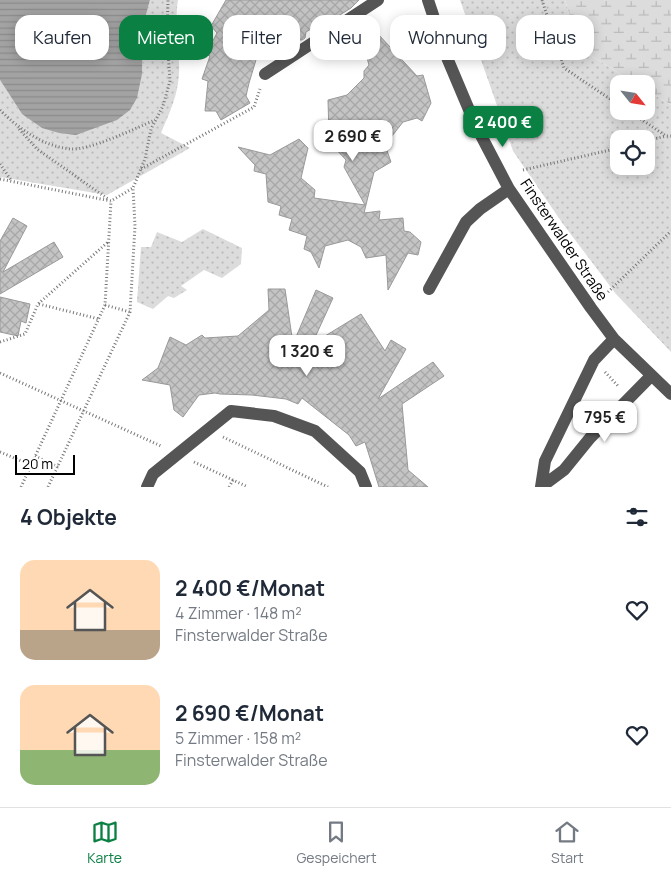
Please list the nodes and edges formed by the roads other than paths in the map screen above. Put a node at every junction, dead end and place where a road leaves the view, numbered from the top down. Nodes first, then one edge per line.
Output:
1 (378, 0) edge
2 (428, 0) edge
3 (265, 74) road end
4 (510, 189) junction
5 (429, 289) dead end
6 (614, 339) junction
7 (651, 376) junction
8 (671, 394) edge
9 (147, 487) edge
10 (366, 487) edge

1 - 3 street
2 - 4 street, Finsterwalder Straße
4 - 5 street
4 - 6 street, Finsterwalder Straße
6 - 7 street, Finsterwalder Straße
6 - 7 street
7 - 8 street, Finsterwalder Straße
9 - 10 street

